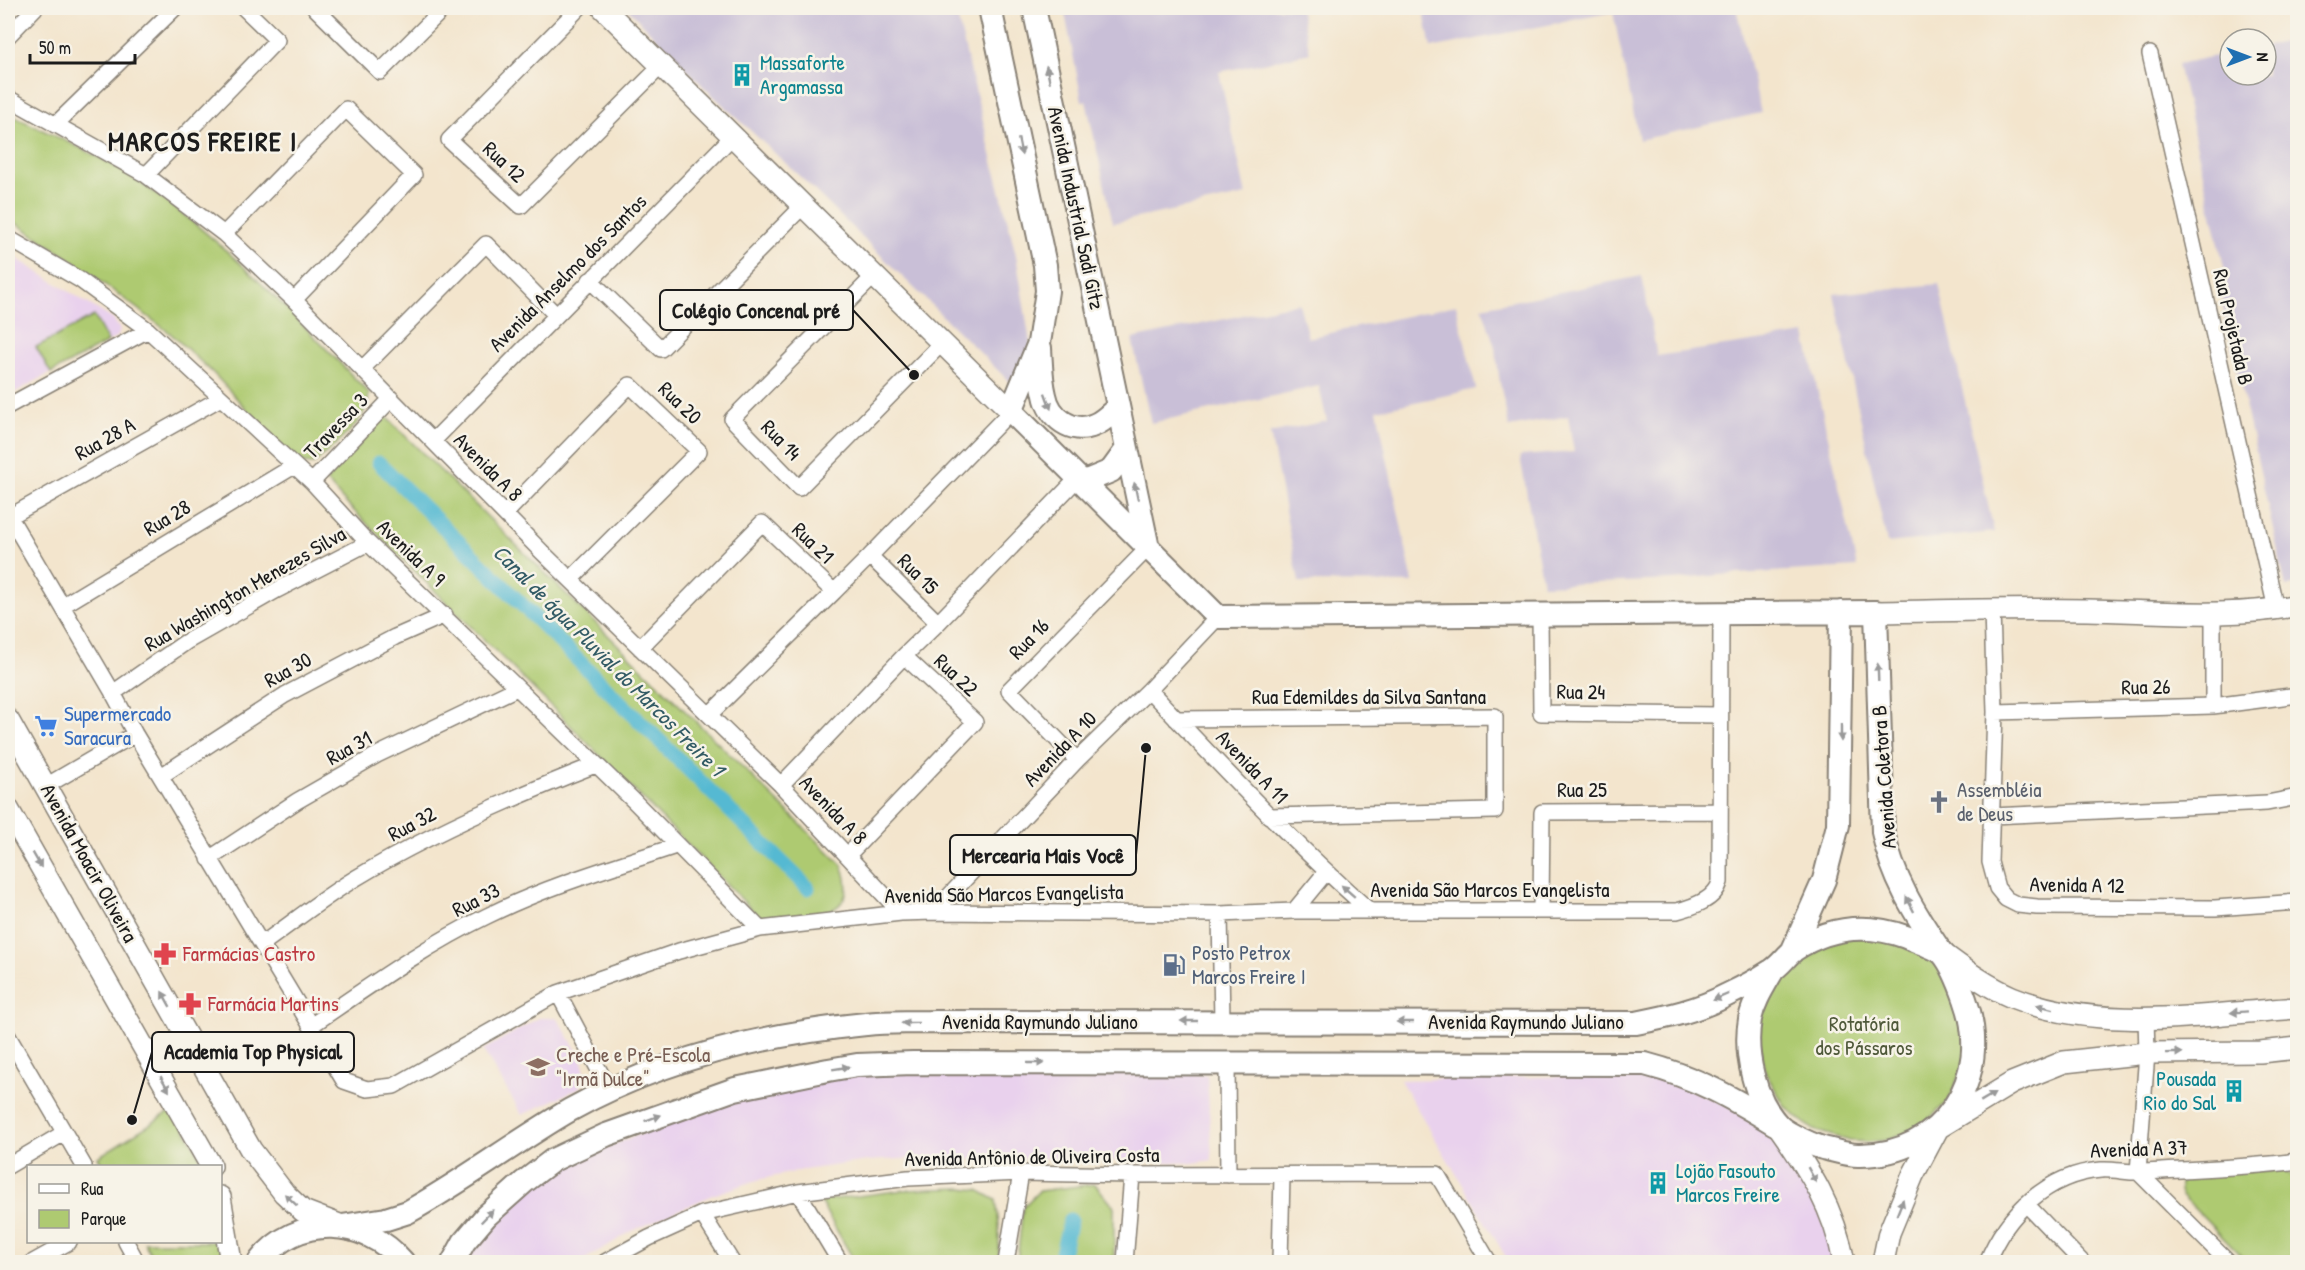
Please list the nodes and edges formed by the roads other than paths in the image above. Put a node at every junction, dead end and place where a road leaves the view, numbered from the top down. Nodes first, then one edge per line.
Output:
1 (35, 8) edge
2 (175, 8) edge
3 (244, 8) edge
4 (315, 8) edge
5 (444, 8) edge
6 (579, 8) edge
7 (603, 8) edge
8 (990, 8) edge
9 (1034, 8) edge
10 (8, 36) edge
11 (2150, 54) dead end
12 (662, 65) junction
13 (8, 98) edge
14 (55, 125) junction
15 (733, 136) junction
16 (146, 176) junction
17 (803, 206) junction
18 (224, 234) junction
19 (8, 238) edge
20 (874, 276) junction
21 (590, 280) junction
22 (294, 300) junction
23 (556, 315) junction
24 (148, 330) junction
25 (942, 343) junction
26 (1039, 344) junction
27 (362, 369) junction
28 (221, 398) junction
29 (391, 399) junction
30 (8, 406) edge
31 (1117, 408) junction
32 (1011, 411) junction
33 (433, 441) junction
34 (1127, 449) junction
35 (294, 466) junction
36 (1081, 480) junction
37 (312, 482) junction
38 (505, 514) junction
39 (8, 515) edge
40 (369, 543) junction
41 (1148, 548) junction
42 (870, 556) junction
43 (571, 579) junction
44 (834, 592) junction
45 (2298, 605) edge
46 (62, 606) junction
47 (2276, 609) junction
48 (1992, 610) junction
49 (1721, 612) junction
50 (1841, 612) junction
51 (1876, 612) junction
52 (2213, 613) junction
53 (1540, 614) junction
54 (445, 615) junction
55 (1218, 617) junction
56 (938, 623) junction
57 (640, 648) junction
58 (904, 656) junction
59 (517, 688) junction
60 (1149, 690) junction
61 (113, 693) junction
62 (2298, 695) edge
63 (2213, 706) junction
64 (1995, 712) junction
65 (709, 715) junction
66 (1719, 715) junction
67 (1176, 719) junction
68 (8, 720) edge
69 (135, 735) junction
70 (1077, 760) junction
71 (595, 765) junction
72 (161, 776) junction
73 (781, 785) junction
74 (46, 786) junction
75 (2298, 797) edge
76 (8, 809) edge
77 (1720, 811) junction
78 (1269, 816) junction
79 (1992, 816) junction
80 (676, 846) junction
81 (848, 855) junction
82 (210, 859) junction
83 (1326, 872) junction
84 (2298, 902) edge
85 (1370, 910) junction
86 (1541, 910) junction
87 (1294, 911) junction
88 (934, 912) junction
89 (902, 913) junction
90 (1220, 914) junction
91 (760, 929) junction
92 (262, 944) junction
93 (1792, 952) junction
94 (1942, 953) junction
95 (1773, 970) junction
96 (558, 993) junction
97 (2298, 1008) edge
98 (2146, 1018) junction
99 (1222, 1021) junction
100 (312, 1025) junction
101 (10, 1045) edge
102 (2298, 1048) edge
103 (2147, 1053) junction
104 (1227, 1065) junction
105 (609, 1089) junction
106 (1779, 1127) junction
107 (1938, 1128) junction
108 (64, 1133) junction
109 (2296, 1164) edge
110 (83, 1165) edge
111 (210, 1165) edge
112 (8, 1166) edge
113 (2138, 1172) junction
114 (1021, 1173) junction
115 (1132, 1175) junction
116 (1228, 1175) junction
117 (1282, 1175) junction
118 (798, 1192) junction
119 (2026, 1204) junction
120 (222, 1209) edge
121 (702, 1214) junction
122 (342, 1226) junction
123 (67, 1243) edge
124 (127, 1243) edge
125 (33, 1263) edge
126 (137, 1263) edge
127 (231, 1263) edge
128 (259, 1263) edge
129 (404, 1263) edge
130 (453, 1263) edge
131 (605, 1263) edge
132 (732, 1263) edge
133 (840, 1263) edge
134 (1006, 1263) edge
135 (1125, 1263) edge
136 (1280, 1263) edge
137 (1489, 1263) edge
138 (1844, 1263) edge
139 (1883, 1263) edge
140 (1987, 1263) edge
141 (2082, 1263) edge
142 (2228, 1263) edge

1 - 10 street
2 - 14 street
3 - 16 street
4 - 5 street
6 - 12 street, Rua 12
7 - 12 street
8 -> 26 main road, Avenida Industrial Sadi Gitz
31 -> 9 main road, Avenida Industrial Sadi Gitz
11 - 47 street, Rua Projetada B
12 - 15 street
13 - 14 street, Avenida A 8
14 - 16 street, Avenida A 8
15 - 17 street
15 - 21 street, Avenida Anselmo dos Santos
16 - 18 street, Avenida A 8
17 - 20 street
17 - 21 street
18 - 22 street, Avenida A 8
18 - 22 street
19 - 24 street, Avenida A 9
20 - 25 street
20 - 25 street, Rua 14
21 - 23 street, Avenida Anselmo dos Santos
22 - 27 street, Avenida A 8
23 - 27 street
23 - 33 street, Avenida Anselmo dos Santos
24 - 28 street, Avenida A 9
24 - 30 street
25 - 32 street
26 -> 31 main road, Avenida Industrial Sadi Gitz
26 - 32 main road, Avenida Industrial Sadi Gitz
27 - 29 street, Avenida A 8
28 - 35 street, Avenida A 9
28 - 39 street, Rua 28 A
29 - 33 street, Avenida A 8
29 - 37 street, Travessa 3
31 - 34 main road, Avenida Industrial Sadi Gitz
32 - 36 main road
32 - 42 street, Rua 15
33 - 38 street, Avenida A 8
34 - 36 main road
41 -> 34 main road, Avenida Industrial Sadi Gitz
35 - 37 street, Avenida A 9
35 - 46 street, Rua 28
36 - 41 main road
36 - 56 street, Rua 15
37 - 40 street, Avenida A 9
38 - 43 street, Avenida A 8
38 - 43 street, Rua 20
39 - 46 street, Avenida São Marcos Evangelista
40 - 54 street, Avenida A 9
40 - 61 street, Rua Washington Menezes Silva
41 - 55 main road
41 - 70 street, Rua 16
42 - 44 street
42 - 56 street, Rua 15
43 - 57 street, Avenida A 8
44 - 57 street, Rua 21
44 - 65 street, Rua 21
45 - 47 street
46 - 61 street, Avenida São Marcos Evangelista
47 - 52 street
48 - 51 street
48 - 52 street
48 - 64 street, Avenida A 12
49 - 50 main road
49 - 53 main road
49 - 66 street, Avenida São Marcos Evangelista
50 - 51 main road
50 -> 93 main road, Avenida Coletora B
94 -> 51 main road, Avenida Coletora B
52 - 63 street
53 - 55 main road
53 - 66 street, Rua 24
54 - 59 street, Avenida A 9
54 - 72 street, Rua 30
55 - 60 street, Avenida A 10
56 - 58 street
57 - 65 street, Avenida A 8
58 - 73 street, Rua 22
58 - 81 street, Rua 22
59 - 71 street, Avenida A 9
59 - 82 street, Rua 31
60 - 67 street, Avenida A 11
60 - 70 street, Avenida A 10
61 - 69 street, Avenida São Marcos Evangelista
62 - 63 street, Rua 26
63 - 64 street, Rua 26
64 - 79 street, Avenida A 12
65 - 73 street, Avenida A 8
66 - 77 street, Avenida São Marcos Evangelista
67 - 78 street, Avenida A 11
67 - 78 street, Rua Edemildes da Silva Santana
68 - 74 street, Avenida Moacir Oliveira
69 - 72 street, Avenida São Marcos Evangelista
69 - 74 street
70 - 88 street, Avenida A 10
71 - 80 street, Avenida A 9
71 - 92 street, Rua 32
72 - 82 street, Avenida São Marcos Evangelista
73 - 81 street, Avenida A 8
122 -> 74 street, Avenida Moacir Oliveira
75 - 79 street
76 -> 111 street, Avenida Moacir Oliveira
77 - 86 street, Avenida São Marcos Evangelista
77 - 86 street, Rua 25
78 - 83 street, Avenida A 11
79 - 84 street, Avenida A 12
80 - 91 street, Avenida A 9
80 - 100 street, Rua 33
81 - 89 street, Avenida A 8
82 - 92 street, Avenida São Marcos Evangelista
85 -> 83 street, Avenida A 11
83 - 87 street
85 - 86 street, Avenida São Marcos Evangelista
85 - 87 street, Avenida São Marcos Evangelista
87 - 90 street, Avenida São Marcos Evangelista
88 - 89 street, Avenida São Marcos Evangelista
88 - 90 street, Avenida São Marcos Evangelista
89 - 91 street, Avenida São Marcos Evangelista
90 - 99 street
91 - 96 street, Avenida São Marcos Evangelista
92 - 100 street, Avenida São Marcos Evangelista
93 - 94 main road
93 - 95 main road
98 -> 94 street, Avenida Coletora B
94 - 107 main road
95 -> 99 main road, Avenida Raymundo Juliano
95 - 106 main road
96 - 100 street, Avenida São Marcos Evangelista
96 - 105 street
97 -> 98 street, Avenida Coletora B
98 - 103 street
99 -> 105 main road, Avenida Raymundo Juliano
101 - 108 street
103 -> 102 street
107 -> 103 street
103 - 113 street
104 - 106 main road, Avenida Raymundo Juliano
104 - 116 street
130 -> 104 main road, Avenida Raymundo Juliano
105 - 122 main road, Avenida Raymundo Juliano
106 - 107 main road, Avenida Raymundo Juliano
106 -> 138 street
139 -> 107 street
108 - 110 street
108 - 112 street
109 - 113 street, Avenida A 37
113 - 119 street, Avenida A 37
113 - 142 street
114 - 115 street, Avenida Antônio de Oliveira Costa
114 - 118 street, Avenida Antônio de Oliveira Costa
114 - 134 street
115 - 116 street, Avenida Antônio de Oliveira Costa
115 - 135 street
116 - 117 street, Avenida Antônio de Oliveira Costa
117 - 136 street
117 - 137 street, Avenida Antônio de Oliveira Costa
118 - 121 street, Avenida Antônio de Oliveira Costa
118 - 133 street
119 - 140 street, Avenida A 37
119 - 141 street
120 - 127 street
121 - 131 street, Avenida Antônio de Oliveira Costa
121 - 132 street
122 - 128 main road, Avenida Raymundo Juliano
122 - 129 main road
123 - 125 street
124 - 126 street

